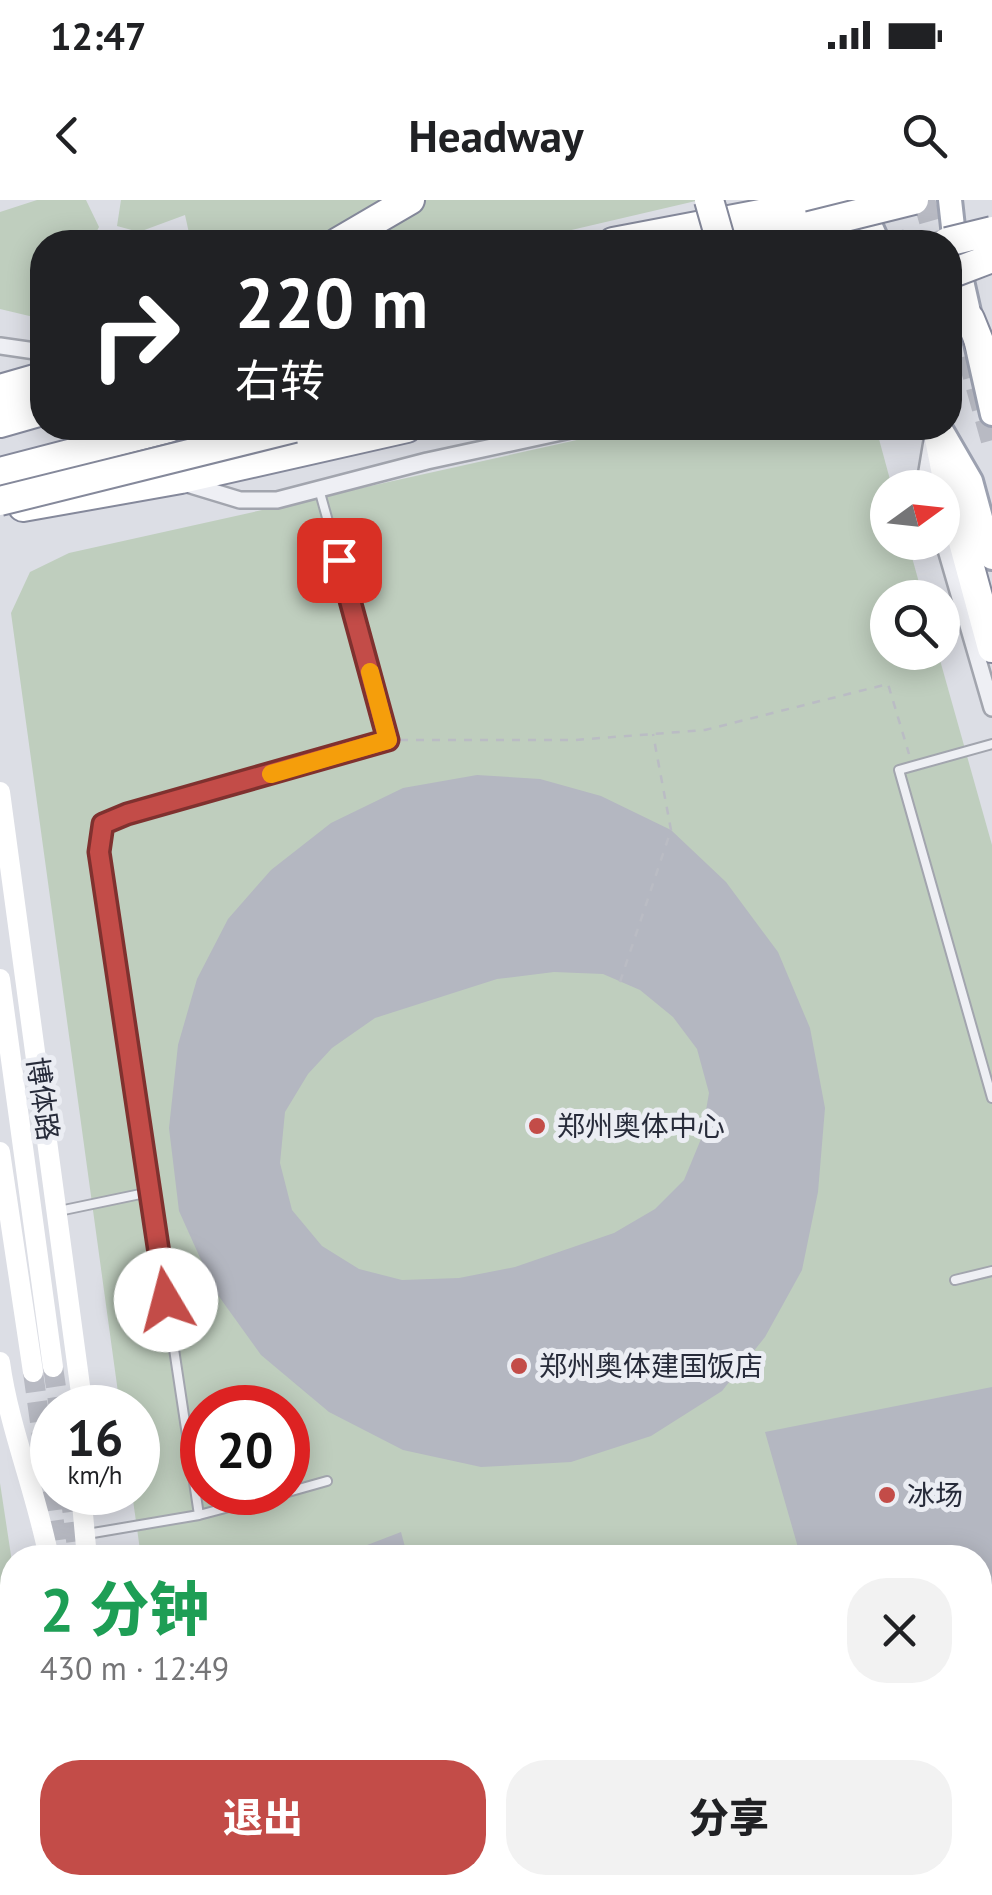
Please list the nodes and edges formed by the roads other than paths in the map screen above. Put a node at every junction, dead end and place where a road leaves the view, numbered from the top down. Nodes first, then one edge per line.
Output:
1 (410, 200) edge
2 (709, 200) edge
3 (834, 200) edge
4 (844, 200) edge
5 (859, 200) edge
6 (914, 200) edge
7 (950, 200) edge
8 (359, 230) edge
9 (675, 230) edge
10 (718, 230) edge
11 (718, 230) edge
12 (793, 230) edge
13 (873, 230) edge
14 (951, 230) edge
15 (992, 231) edge
16 (992, 243) edge
17 (962, 249) edge
18 (962, 253) edge
19 (962, 257) edge
20 (992, 258) edge
21 (962, 292) edge
22 (970, 319) junction
23 (0, 346) edge
24 (30, 350) edge
25 (990, 364) edge
26 (30, 380) edge
27 (0, 389) edge
28 (30, 398) edge
29 (0, 406) edge
30 (30, 414) edge
31 (992, 414) edge
32 (0, 423) edge
33 (123, 440) edge
34 (210, 440) edge
35 (251, 440) edge
36 (350, 440) edge
37 (529, 440) edge
38 (934, 440) edge
39 (939, 440) edge
40 (945, 440) edge
41 (928, 470) edge
42 (0, 472) edge
43 (176, 480) junction
44 (319, 489) junction
45 (8, 507) edge
46 (992, 558) edge
47 (949, 560) edge
48 (992, 648) edge
49 (992, 708) edge
50 (992, 744) edge
51 (0, 792) edge
52 (0, 979) edge
53 (992, 1098) edge
54 (0, 1152) edge
55 (150, 1192) junction
56 (58, 1211) junction
57 (992, 1271) edge
58 (955, 1280) dead end
59 (0, 1362) edge
60 (80, 1385) edge
61 (180, 1390) edge
62 (327, 1482) dead end
63 (310, 1486) edge
64 (83, 1515) edge
65 (199, 1515) edge
66 (85, 1535) junction
67 (46, 1545) edge
68 (86, 1545) edge

1 - 8 highway
2 - 10 highway, bridge
3 - 9 highway
4 - 11 main road
5 - 13 main road
6 - 12 highway, bridge
7 - 14 main road
15 - 17 highway, bridge
16 - 18 main road
19 - 20 highway, bridge
21 - 22 main road
22 - 25 highway
22 - 31 main road
23 - 24 street
26 - 27 highway
28 - 29 main road
30 - 32 highway
33 - 42 highway
34 - 45 main road
35 - 45 highway, bridge
36 - 43 highway
37 - 44 street
38 - 41 street
39 - 48 highway
40 - 46 main road
43 - 44 street
43 - 45 highway
44 - 55 lane
47 - 49 street
50 - 53 lane
51 - 56 street, 博体路
52 - 54 street
55 - 56 lane
55 - 61 lane
56 - 60 street, 博体路
57 - 58 lane
59 - 67 street
62 - 63 lane
64 - 66 street
65 - 66 lane
66 - 68 street

